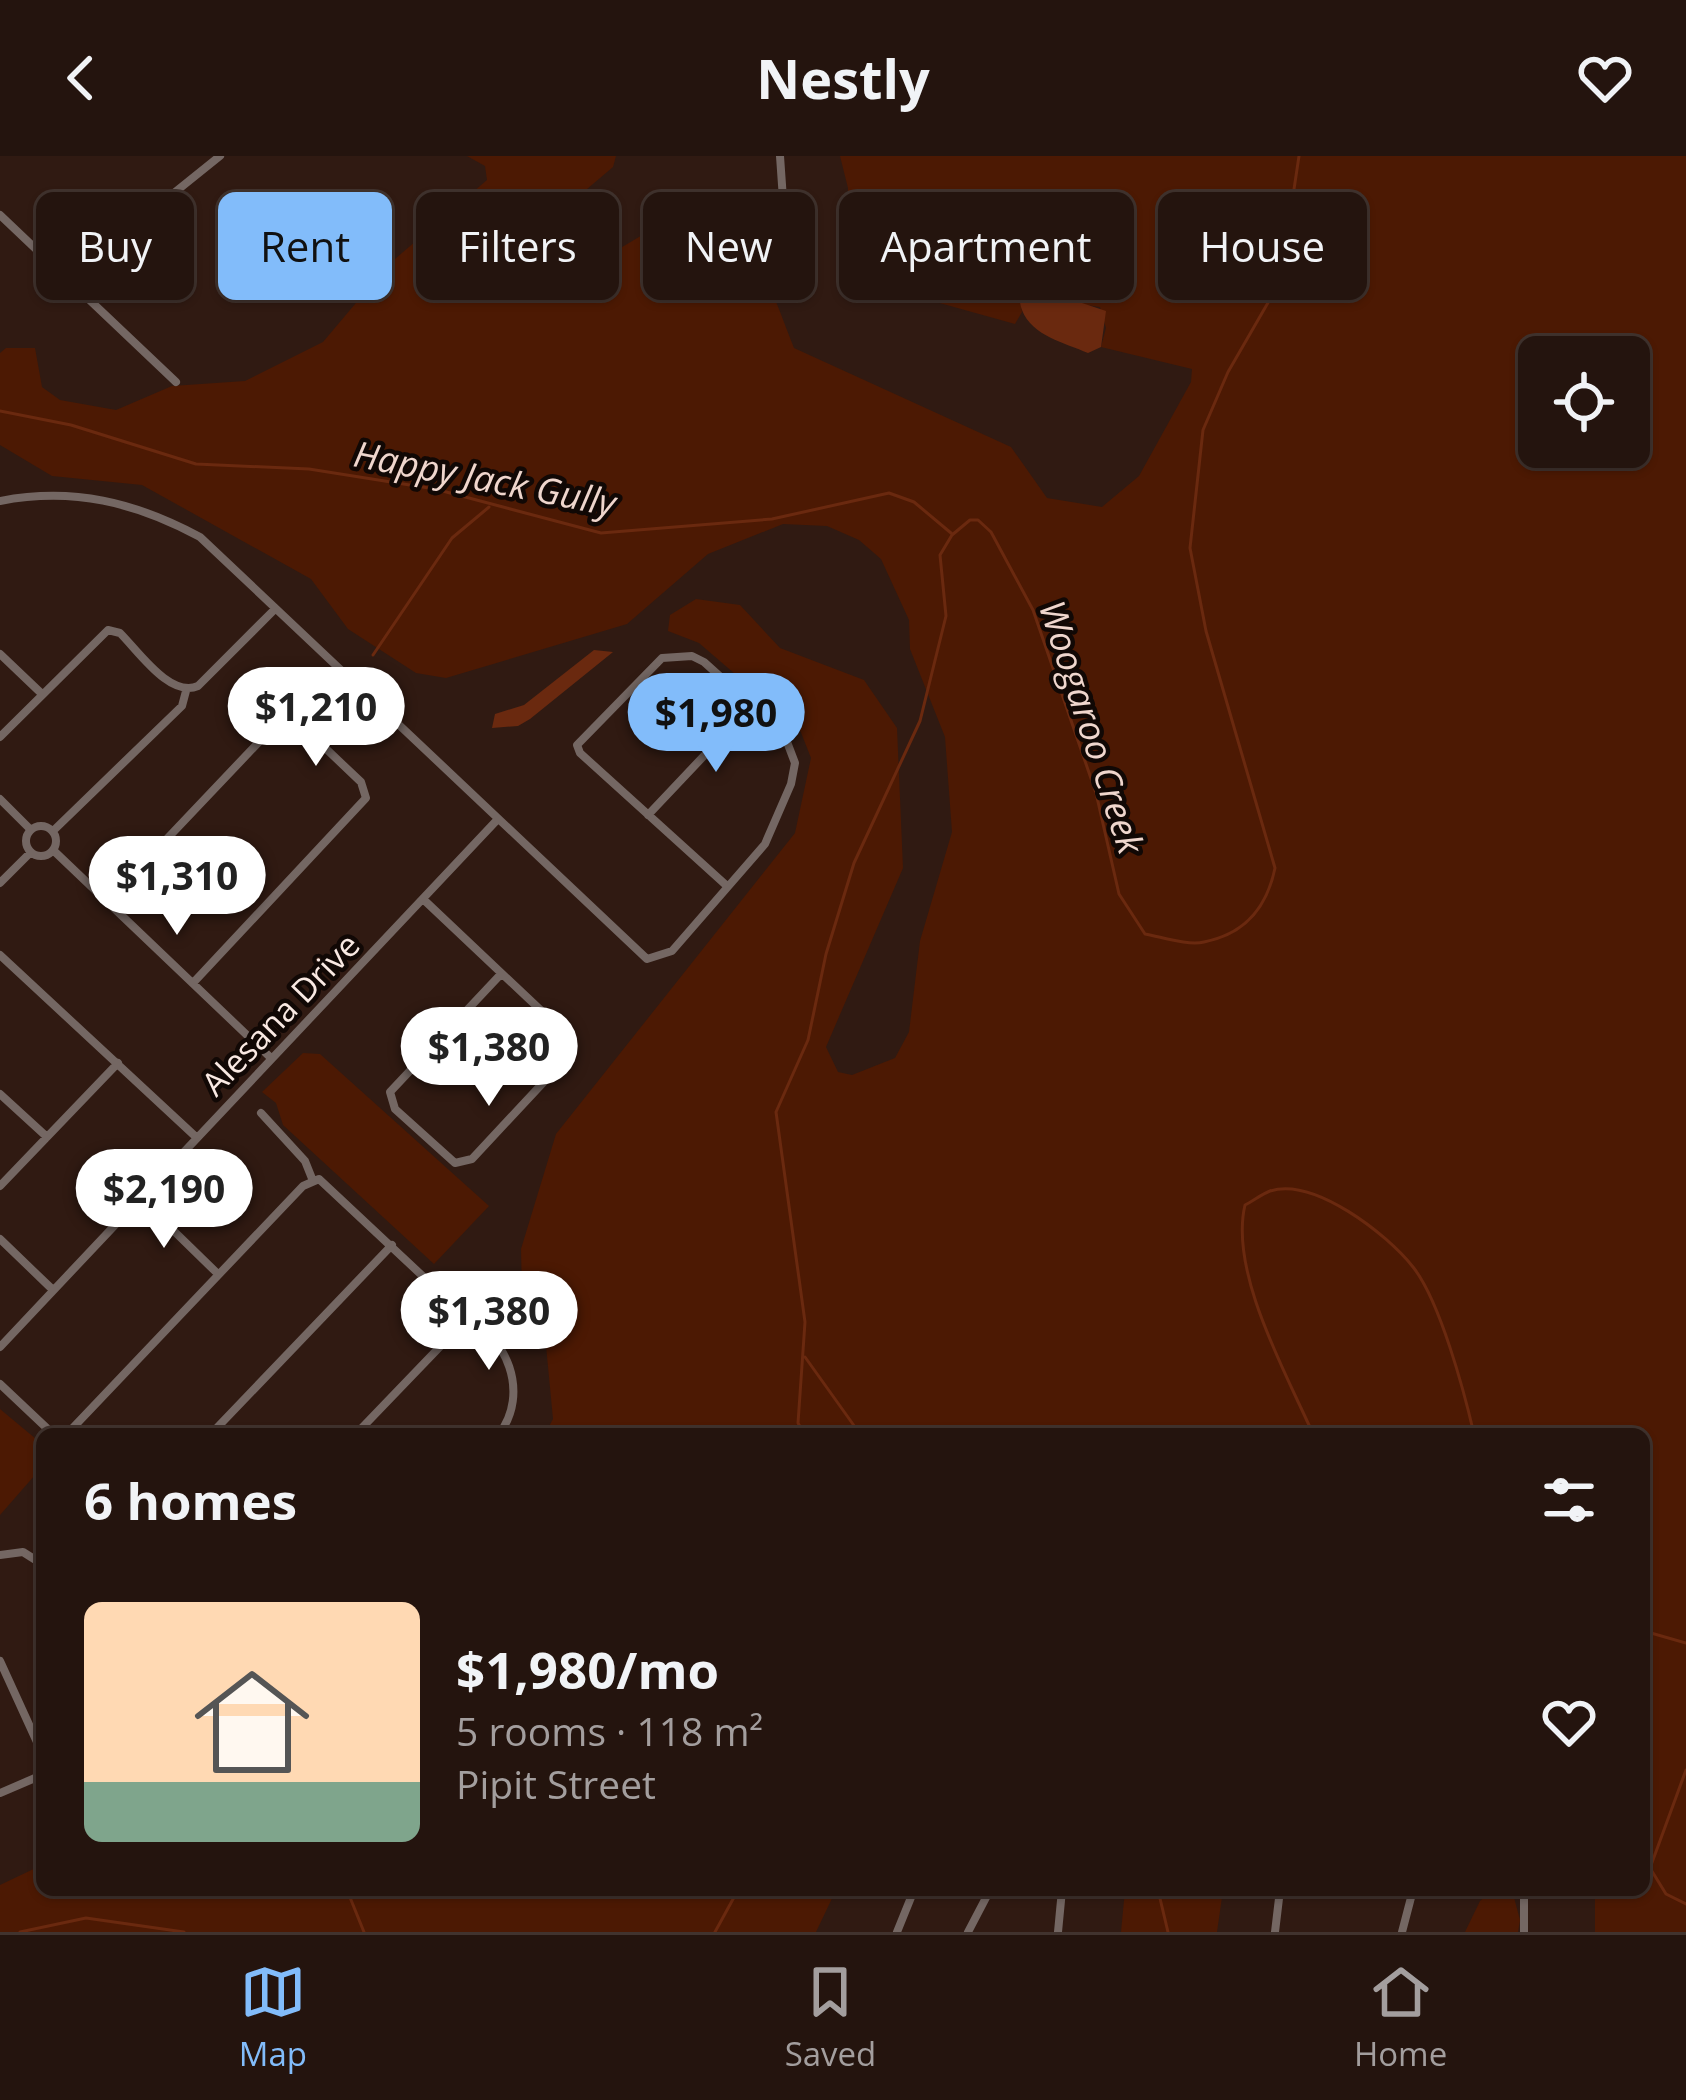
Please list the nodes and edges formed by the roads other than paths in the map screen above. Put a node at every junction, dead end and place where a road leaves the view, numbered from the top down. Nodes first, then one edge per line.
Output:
1 (220, 156) edge
2 (780, 156) edge
3 (175, 192) edge
4 (782, 192) edge
5 (0, 215) edge
6 (36, 249) edge
7 (89, 300) edge
8 (176, 382) dead end
9 (0, 501) edge
10 (274, 609) junction
11 (0, 654) edge
12 (187, 691) junction
13 (42, 694) junction
14 (752, 705) junction
15 (0, 737) edge
16 (0, 799) edge
17 (648, 814) junction
18 (497, 820) junction
19 (30, 830) junction
20 (53, 831) junction
21 (53, 850) junction
22 (31, 852) junction
23 (0, 883) edge
24 (727, 886) junction
25 (423, 899) junction
26 (106, 902) junction
27 (1, 955) edge
28 (501, 974) junction
29 (193, 983) junction
30 (271, 1058) junction
31 (118, 1063) junction
32 (0, 1094) edge
33 (261, 1113) dead end
34 (46, 1137) junction
35 (196, 1137) junction
36 (313, 1180) junction
37 (0, 1186) edge
38 (139, 1197) junction
39 (0, 1239) edge
40 (392, 1245) junction
41 (218, 1274) junction
42 (52, 1288) junction
43 (461, 1317) junction
44 (0, 1347) edge
45 (0, 1384) edge
46 (47, 1428) edge
47 (73, 1428) edge
48 (217, 1428) edge
49 (362, 1428) edge
50 (503, 1428) edge
51 (0, 1555) edge
52 (36, 1560) edge
53 (0, 1661) edge
54 (36, 1740) edge
55 (36, 1778) edge
56 (0, 1793) edge
57 (912, 1896) edge
58 (987, 1896) edge
59 (1062, 1896) edge
60 (1279, 1896) edge
61 (1411, 1896) edge
62 (1524, 1896) edge
63 (897, 1932) edge
64 (968, 1932) edge
65 (1058, 1932) edge
66 (1275, 1932) edge
67 (1402, 1932) edge
68 (1524, 1932) edge

1 - 3 street
2 - 4 street
5 - 6 street
7 - 8 street
9 - 10 street
10 - 12 street
10 - 18 street
11 - 13 street
12 - 13 street
12 - 20 street
13 - 15 street
14 - 17 street
14 - 17 street
14 - 24 street
16 - 19 street
17 - 24 street
18 - 24 street
18 - 25 street, Alesana Drive
19 - 20 street
19 - 22 street
20 - 21 street
21 - 22 street
21 - 26 street
22 - 23 street
25 - 28 street
25 - 30 street, Alesana Drive
26 - 29 street
26 - 29 street
27 - 31 street
28 - 28 street
29 - 30 street
30 - 35 street, Alesana Drive
31 - 34 street
31 - 35 street
32 - 34 street
33 - 36 street
34 - 37 street
35 - 38 street, Alesana Drive
36 - 40 street
36 - 41 street
38 - 41 street
38 - 42 street, Alesana Drive
39 - 42 street
40 - 43 street
40 - 48 street
41 - 47 street
42 - 44 street, Alesana Drive
43 - 49 street
43 - 50 street
45 - 46 street
51 - 52 street
53 - 54 street
55 - 56 street
57 - 63 street
58 - 64 street
59 - 65 street
60 - 66 street
61 - 67 street
62 - 68 street

